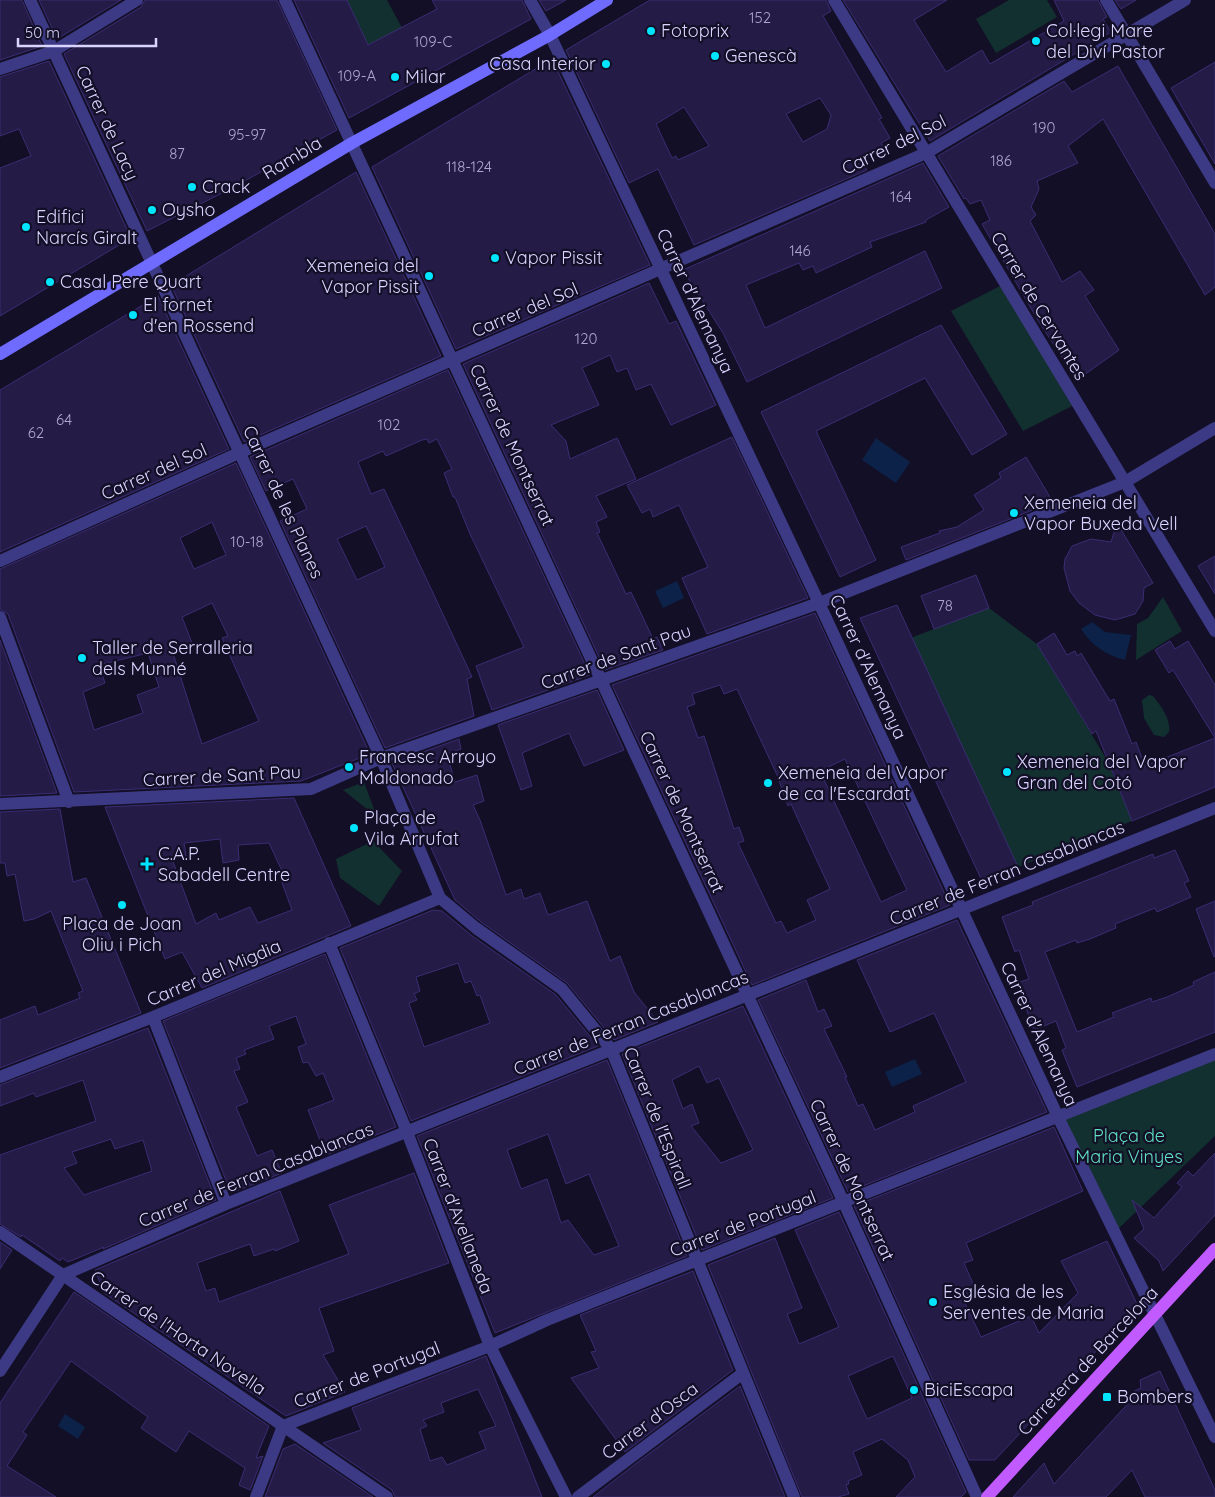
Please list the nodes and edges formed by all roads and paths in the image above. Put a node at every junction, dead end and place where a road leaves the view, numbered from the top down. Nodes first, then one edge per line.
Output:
1 (30, 0) edge
2 (138, 0) edge
3 (285, 0) edge
4 (530, 0) edge
5 (607, 0) edge
6 (834, 0) edge
7 (1106, 0) edge
8 (1185, 0) edge
9 (550, 35) junction
10 (1127, 35) junction
11 (54, 51) junction
12 (0, 69) edge
13 (352, 143) junction
14 (926, 153) junction
15 (1215, 183) edge
16 (152, 261) junction
17 (662, 270) junction
18 (0, 354) edge
19 (453, 360) junction
20 (1215, 428) edge
21 (241, 452) junction
22 (1125, 482) junction
23 (0, 561) edge
24 (819, 603) junction
25 (0, 617) edge
26 (1215, 631) edge
27 (602, 680) junction
28 (382, 758) junction
29 (69, 802) junction
30 (0, 804) edge
31 (1215, 808) edge
32 (440, 898) junction
33 (962, 910) junction
34 (329, 943) junction
35 (747, 996) junction
36 (153, 1017) junction
37 (610, 1049) junction
38 (1215, 1054) edge
39 (0, 1077) edge
40 (1058, 1117) junction
41 (407, 1132) junction
42 (844, 1203) junction
43 (226, 1204) junction
44 (0, 1232) edge
45 (1215, 1249) edge
46 (697, 1261) junction
47 (63, 1275) junction
48 (1155, 1314) junction
49 (490, 1346) junction
50 (0, 1371) edge
51 (743, 1373) junction
52 (283, 1426) junction
53 (1215, 1437) edge
54 (256, 1497) edge
55 (387, 1497) edge
56 (566, 1497) edge
57 (578, 1497) edge
58 (794, 1497) edge
59 (977, 1497) edge
60 (987, 1497) edge

1 - 11 street, Carrer de Lacy
2 - 11 street
3 - 13 street, Carrer de Montserrat
4 - 9 street, Carrer d'Alemanya
5 - 9 street, Rambla
6 - 14 street, Carrer de Cervantes
7 - 10 street
8 - 10 street, Carrer del Sol
9 - 13 street, Rambla
9 - 17 street, Carrer d'Alemanya
10 - 14 street, Carrer del Sol
10 - 15 street
11 - 12 street
11 - 16 street, Carrer de Lacy
13 - 16 street, Rambla
13 - 19 street, Carrer de Montserrat
14 - 17 street, Carrer del Sol
14 - 22 street, Carrer de Cervantes
16 - 18 street, Rambla
16 - 21 street, Carrer de les Planes
17 - 19 street, Carrer del Sol
17 - 24 street, Carrer d'Alemanya
19 - 21 street, Carrer del Sol
19 - 27 street, Carrer de Montserrat
20 - 22 street, Carrer de Sant Pau
21 - 23 street, Carrer del Sol
21 - 28 street, Carrer de les Planes
22 - 24 street, Carrer de Sant Pau
22 - 26 street, Carrer de Cervantes
24 - 27 street, Carrer de Sant Pau
24 - 33 street, Carrer d'Alemanya
25 - 29 street
27 - 28 street, Carrer de Sant Pau
27 - 35 street, Carrer de Montserrat
28 - 29 street, Carrer de Sant Pau
28 - 32 street, Carrer de l'Espirall
29 - 30 street, Carrer de Sant Pau
31 - 33 street, Carrer de Ferran Casablancas
32 - 34 street, Carrer del Migdia
32 - 37 street, Carrer de l'Espirall
33 - 35 street, Carrer de Ferran Casablancas
33 - 40 street, Carrer d'Alemanya
34 - 36 street, Carrer del Migdia
34 - 41 street, Carrer d'Avellaneda
35 - 37 street, Carrer de Ferran Casablancas
35 - 42 street, Carrer de Montserrat
36 - 39 street, Carrer del Migdia
36 - 43 street
37 - 41 street, Carrer de Ferran Casablancas
37 - 46 street, Carrer de l'Espirall
38 - 40 street, Carrer de Portugal
40 - 42 street, Carrer de Portugal
40 - 48 street, Carrer d'Alemanya
41 - 43 street, Carrer de Ferran Casablancas
41 - 49 street, Carrer d'Avellaneda
42 - 46 street, Carrer de Portugal
42 - 59 street, Carrer de Montserrat
43 - 47 street, Carrer de Ferran Casablancas
44 - 47 street, Carrer de l'Horta Novella
45 - 48 main road, Carretera de Barcelona
46 - 49 street, Carrer de Portugal
46 - 51 street, Carrer de l'Espirall
47 - 50 street
47 - 52 street, Carrer de l'Horta Novella
48 - 53 street, Carrer d'Alemanya
48 - 60 main road, Carretera de Barcelona
49 - 52 street, Carrer de Portugal
49 - 56 street, Carrer d'Avellaneda
51 - 57 street, Carrer d'Osca
51 - 58 street, Carrer de l'Espirall
52 - 54 street
52 - 55 street, Carrer de l'Horta Novella

